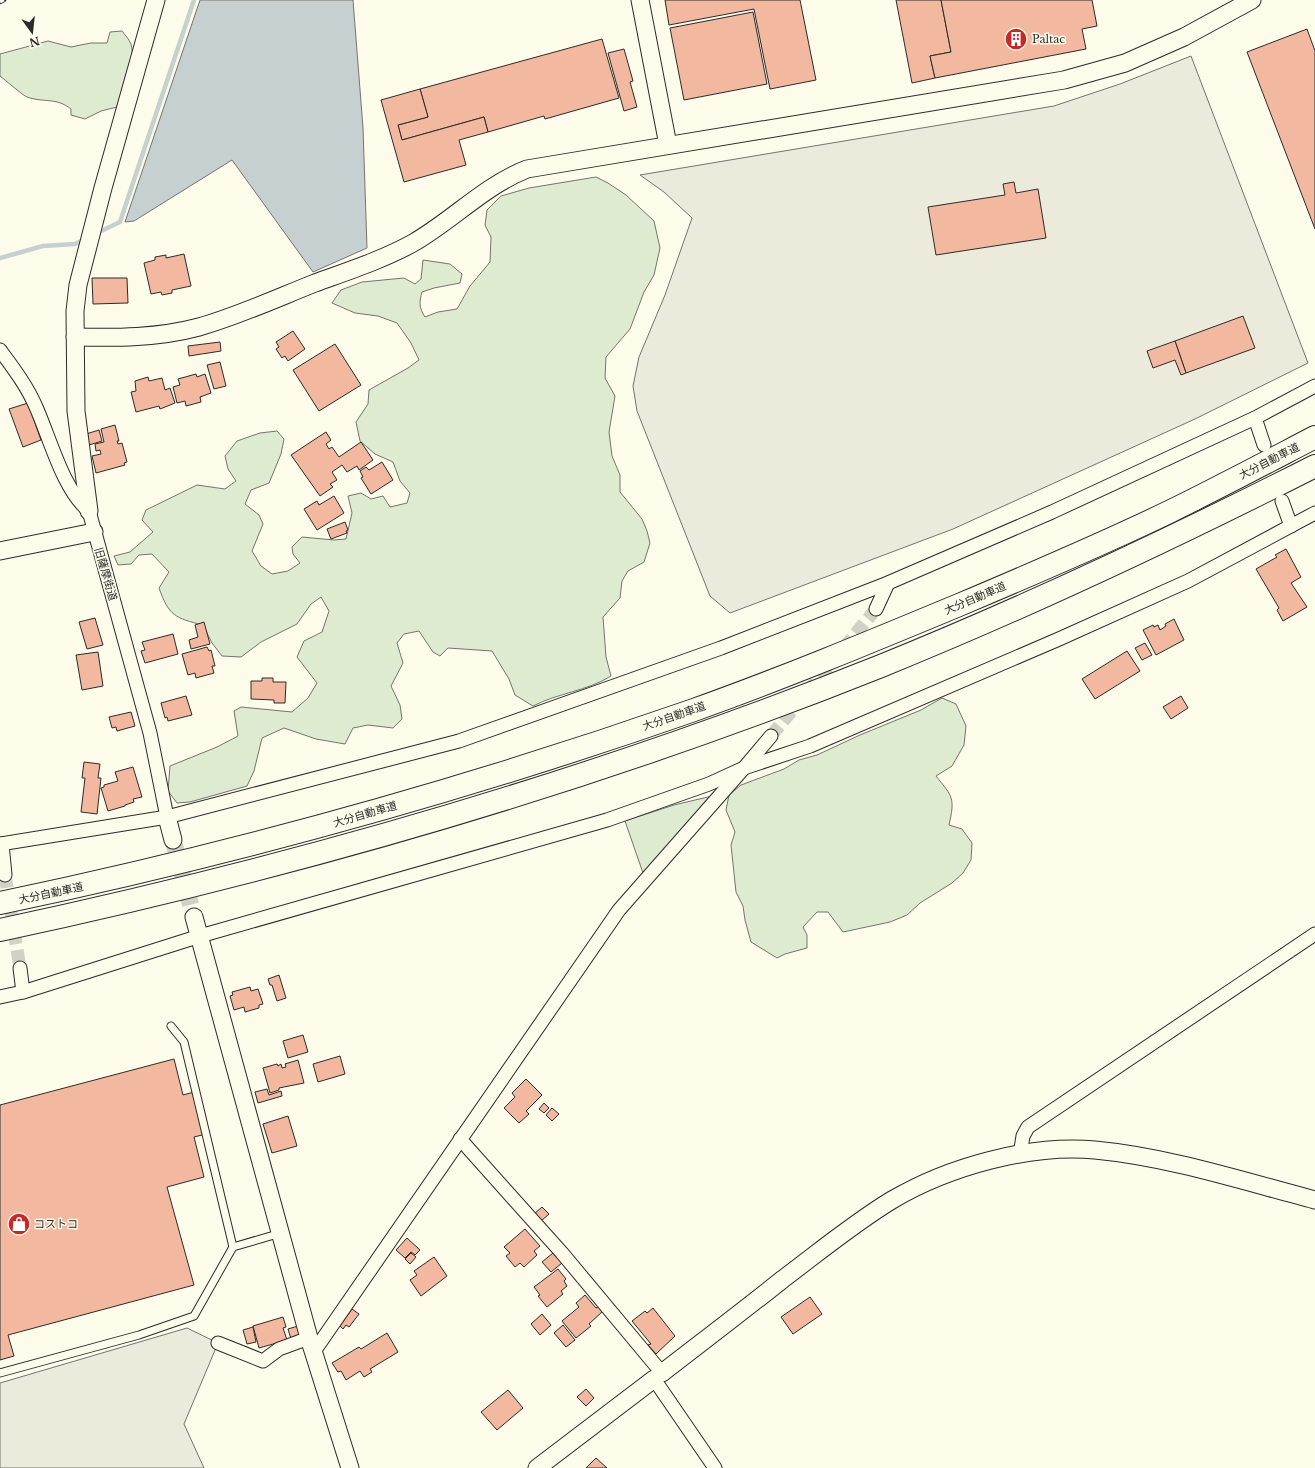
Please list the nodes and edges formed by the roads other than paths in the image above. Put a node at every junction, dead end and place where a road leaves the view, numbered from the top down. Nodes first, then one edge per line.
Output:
1 (156, 0) edge
2 (640, 0) edge
3 (1252, 0) edge
4 (668, 145) junction
5 (75, 337) junction
6 (0, 350) edge
7 (1315, 386) edge
8 (1256, 418) junction
9 (1315, 437) edge
10 (1264, 445) dead end
11 (1315, 466) edge
12 (1282, 501) dead end
13 (89, 511) junction
14 (1315, 513) edge
15 (1291, 526) junction
16 (94, 532) junction
17 (0, 551) edge
18 (888, 583) junction
19 (876, 609) tunnel mouth
20 (770, 736) tunnel mouth
21 (744, 768) junction
22 (167, 817) junction
23 (173, 840) tunnel mouth
24 (1, 844) edge
25 (5, 875) tunnel mouth
26 (174, 892) junction
27 (0, 903) edge
28 (194, 916) tunnel mouth
29 (0, 930) edge
30 (1315, 934) edge
31 (200, 936) junction
32 (0, 943) edge
33 (20, 968) tunnel mouth
34 (23, 992) junction
35 (0, 997) edge
36 (171, 1026) dead end
37 (460, 1139) junction
38 (1020, 1154) junction
39 (1315, 1200) edge
40 (281, 1233) junction
41 (233, 1247) junction
42 (218, 1343) dead end
43 (312, 1344) junction
44 (0, 1373) edge
45 (658, 1376) junction
46 (350, 1468) edge
47 (537, 1468) edge
48 (716, 1468) edge

1 - 5 street
2 - 4 street
3 - 4 street
4 - 5 street
5 - 13 street
6 - 13 street
7 - 8 street
8 - 10 street
8 - 18 street
9 - 27 highway, 大分自動車道
11 - 26 highway
12 - 15 street
13 - 16 street, 旧薩摩街道
14 - 15 street
15 - 21 street
16 - 17 street
16 - 22 street, 旧薩摩街道
18 - 19 street
18 - 22 street
20 - 21 street
21 - 31 street
21 - 37 street
22 - 23 street
22 - 24 street
24 - 25 street
26 - 29 highway
26 - 32 highway
28 - 31 street
30 - 38 street
31 - 34 street
31 - 40 street
33 - 34 street
34 - 35 street
36 - 41 lane
37 - 43 street
37 - 45 street
38 - 39 street
38 - 45 street
40 - 41 lane
40 - 43 street
41 - 44 lane
42 - 43 street
43 - 46 street
45 - 47 street
45 - 48 street

